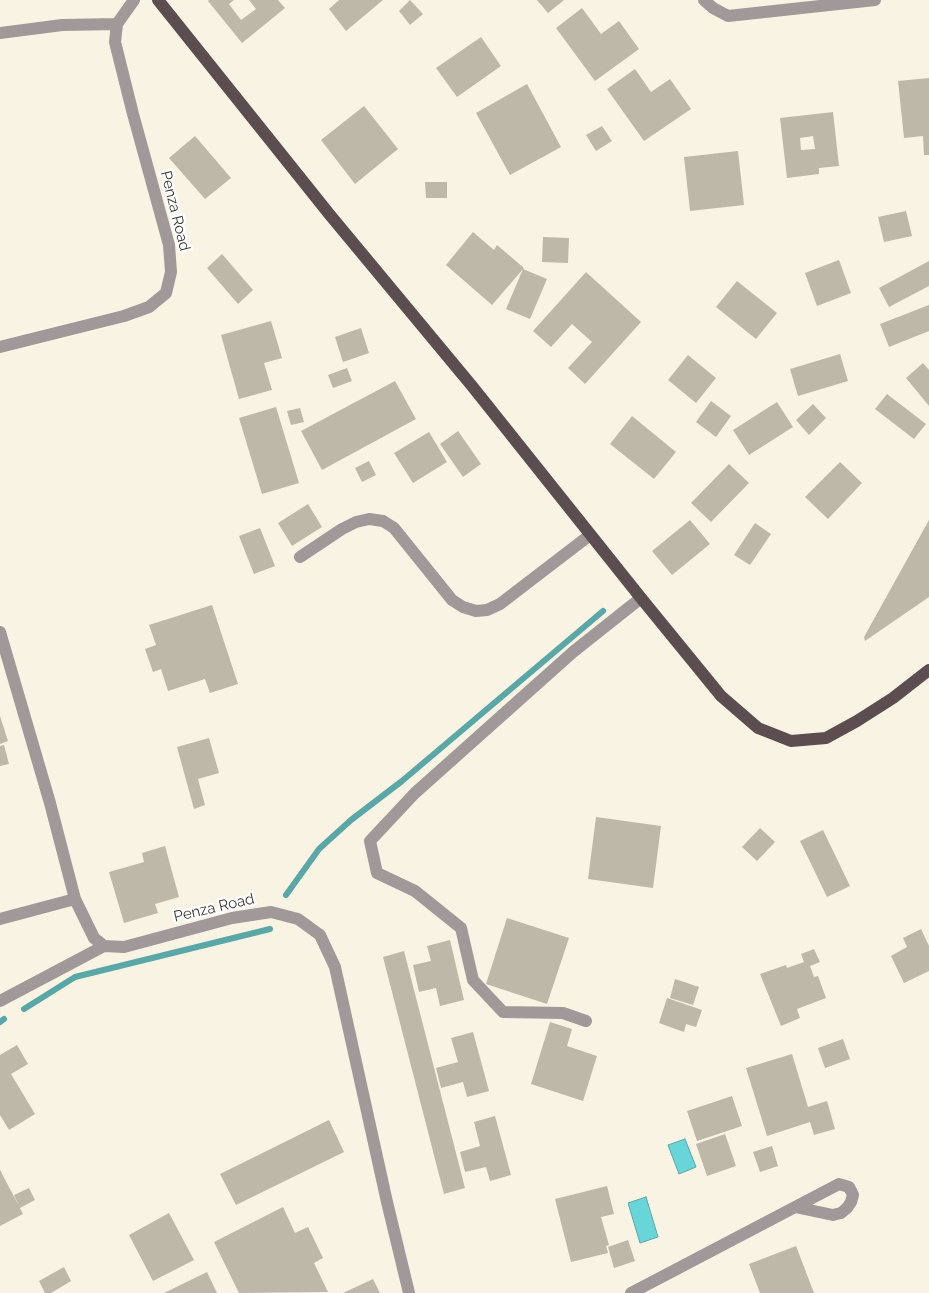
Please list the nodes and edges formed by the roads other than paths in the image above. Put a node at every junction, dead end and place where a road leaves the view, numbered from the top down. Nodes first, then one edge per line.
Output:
1 (134, 0) edge
2 (158, 0) edge
3 (704, 0) edge
4 (875, 0) edge
5 (116, 24) junction
6 (0, 33) edge
7 (0, 347) edge
8 (590, 535) junction
9 (300, 557) dead end
10 (641, 598) junction
11 (0, 632) edge
12 (929, 670) edge
13 (75, 899) junction
14 (0, 919) edge
15 (104, 946) junction
16 (0, 1001) edge
17 (586, 1021) dead end
18 (795, 1207) dead end
19 (409, 1293) edge
20 (631, 1293) edge

1 - 5 street
2 - 8 main road
3 - 4 street
5 - 6 street
5 - 7 street, Penza Road
8 - 9 street
8 - 10 main road
10 - 12 main road
10 - 17 street
11 - 13 street
13 - 14 street
13 - 15 street
15 - 16 street
15 - 19 street, Penza Road
18 - 20 street

